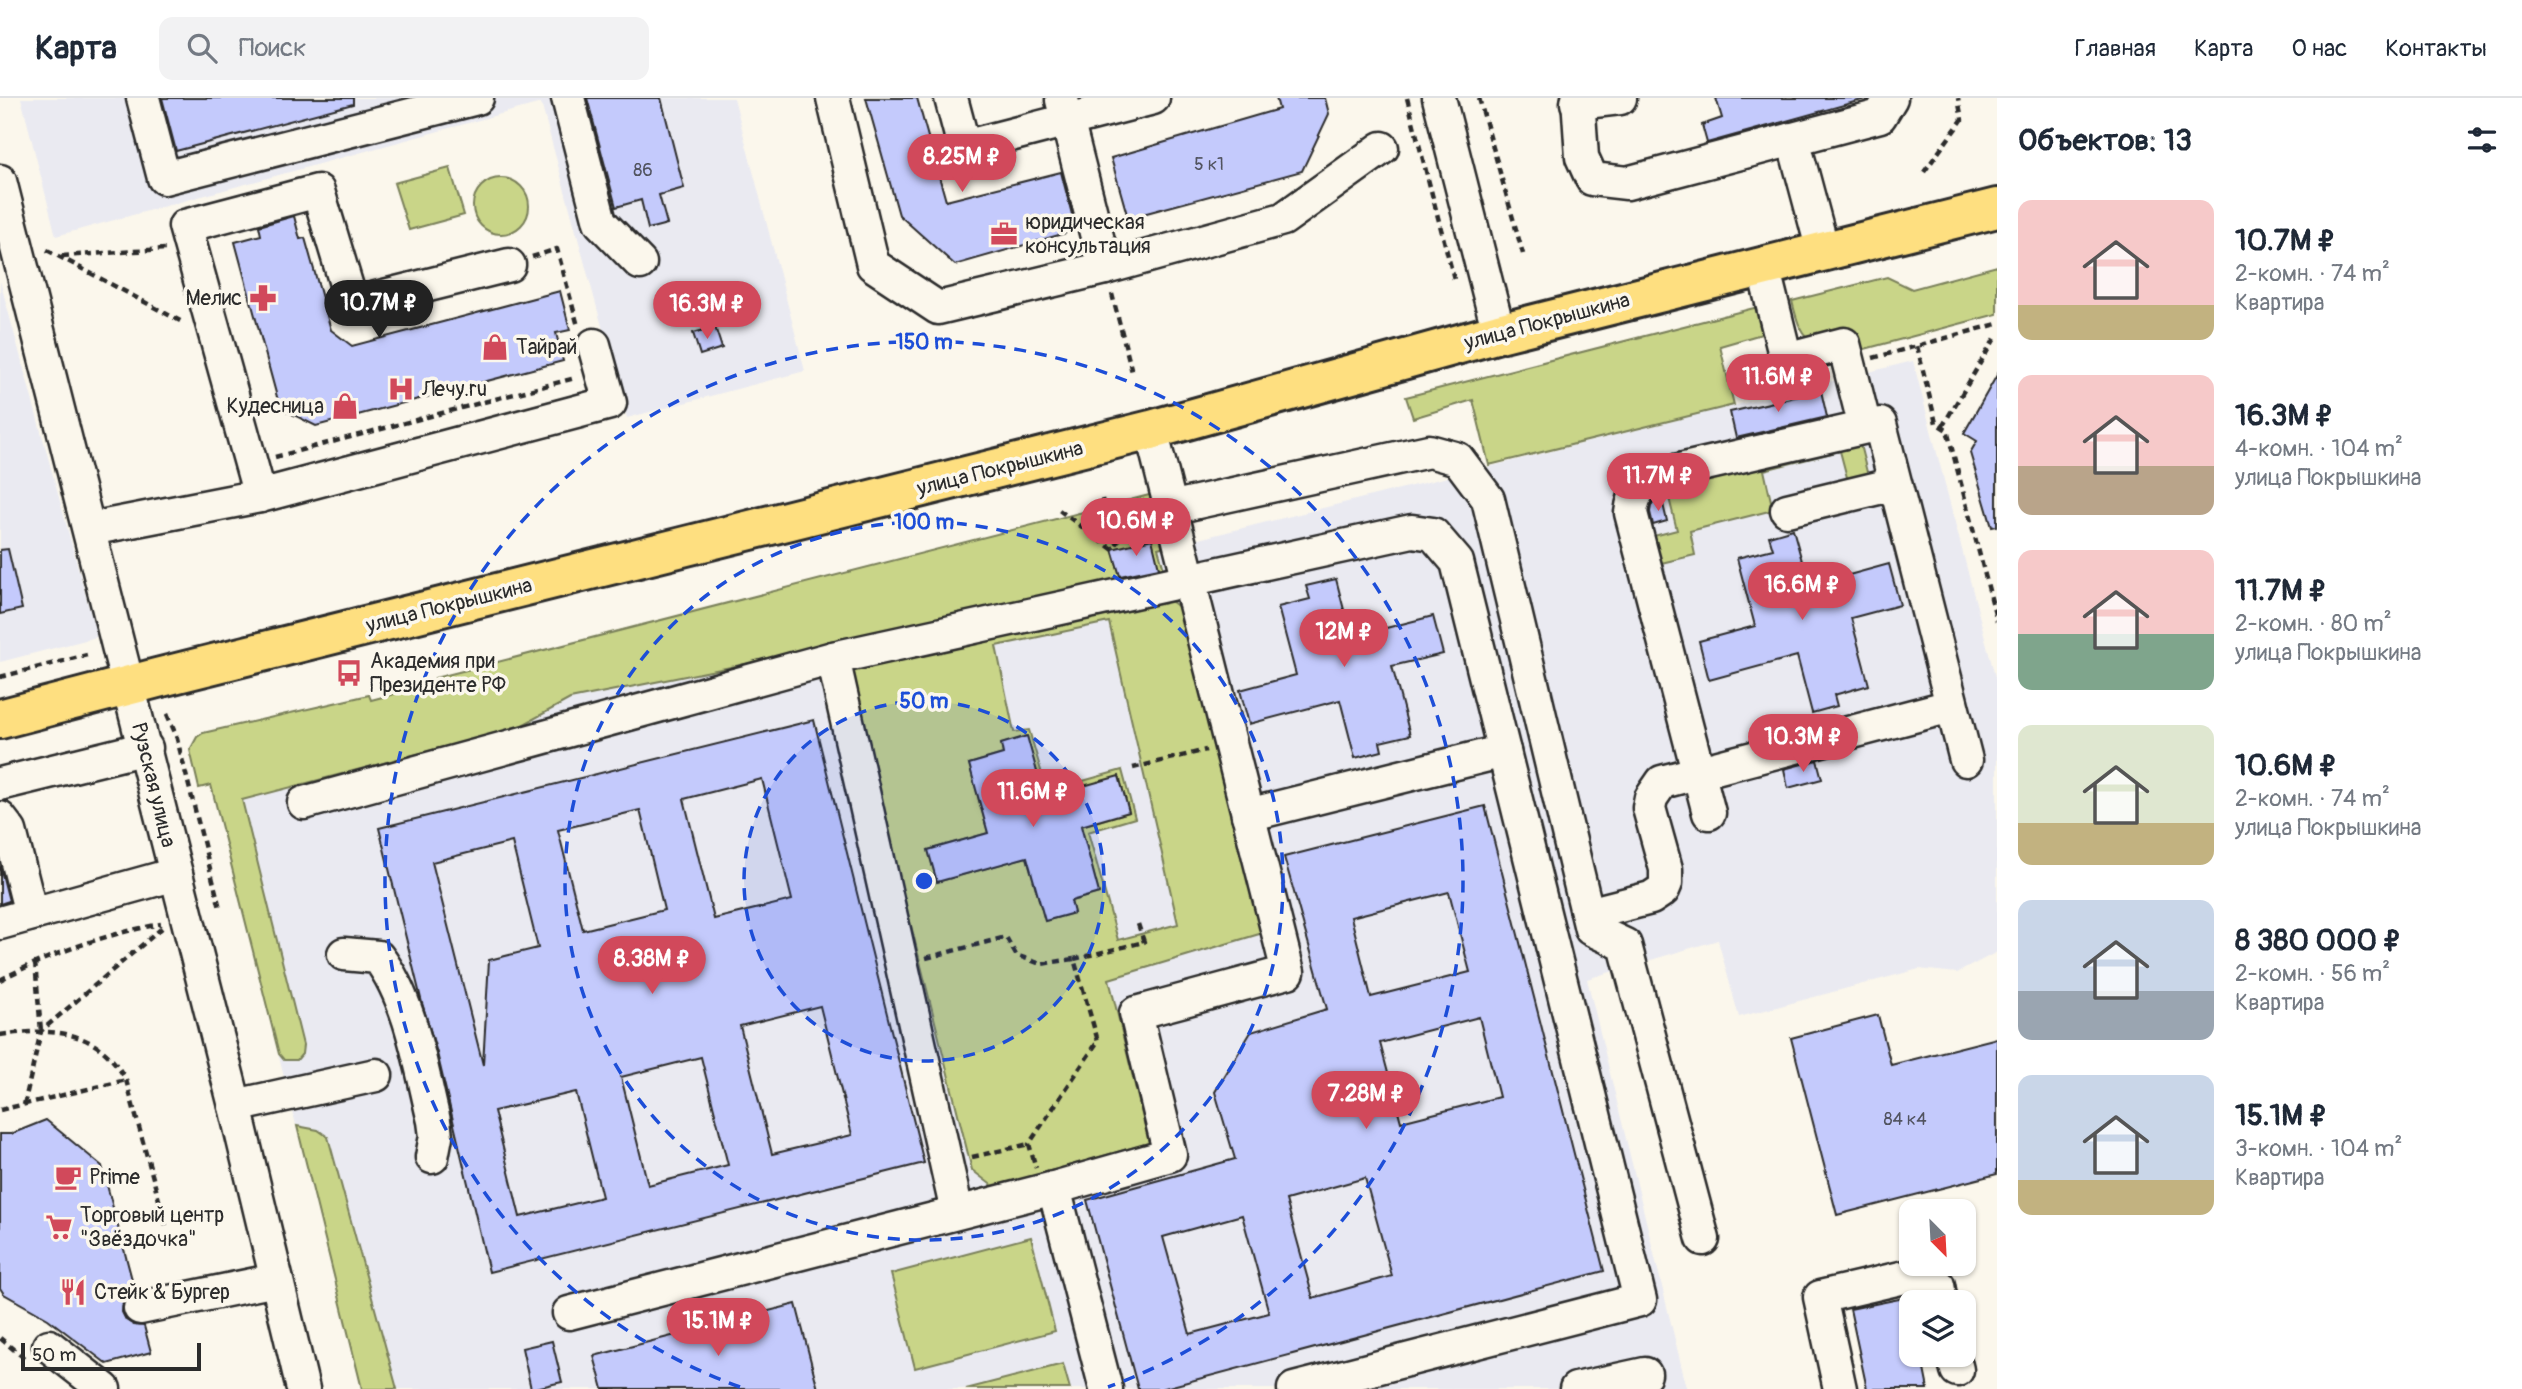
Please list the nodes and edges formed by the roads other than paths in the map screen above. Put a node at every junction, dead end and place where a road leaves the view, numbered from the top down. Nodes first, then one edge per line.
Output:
1 (143, 98) edge
2 (477, 98) edge
3 (568, 98) edge
4 (833, 98) edge
5 (951, 98) edge
6 (1153, 98) edge
7 (1439, 98) edge
8 (1620, 98) edge
9 (1891, 98) edge
10 (1578, 100) edge
11 (1064, 109) edge
12 (1793, 139) junction
13 (1382, 148) dead end
14 (0, 181) edge
15 (1997, 208) edge
16 (1824, 251) junction
17 (640, 263) dead end
18 (509, 265) road end
19 (1763, 266) junction
20 (1105, 268) junction
21 (1499, 332) junction
22 (587, 342) road end
23 (1864, 427) junction
24 (1151, 430) junction
25 (1895, 484) junction
26 (1166, 494) junction
27 (260, 496) junction
28 (1787, 510) dead end
29 (90, 529) junction
30 (1190, 579) junction
31 (833, 658) junction
32 (130, 685) junction
33 (1951, 706) junction
34 (0, 719) edge
35 (146, 748) junction
36 (1504, 751) junction
37 (1966, 760) dead end
38 (1699, 771) junction
39 (0, 784) edge
40 (304, 803) dead end
41 (1710, 813) dead end
42 (1248, 815) junction
43 (0, 818) edge
44 (176, 874) junction
45 (31, 914) junction
46 (1588, 914) junction
47 (0, 923) edge
48 (344, 954) dead end
49 (376, 1075) dead end
50 (235, 1106) junction
51 (432, 1157) dead end
52 (1048, 1190) junction
53 (957, 1212) junction
54 (1703, 1239) dead end
55 (276, 1280) junction
56 (1939, 1290) edge
57 (140, 1308) dead end
58 (569, 1313) dead end
59 (49, 1346) dead end
60 (1645, 1374) dead end
61 (299, 1388) edge
62 (104, 1389) edge
63 (1106, 1389) edge
64 (1294, 1389) edge
65 (1576, 1389) edge
66 (1840, 1389) edge

1 - 2 street
3 - 17 street
4 - 20 street
5 - 11 street
6 - 11 street
7 - 21 street
8 - 10 street
9 - 12 street
10 - 12 street
11 - 20 street
12 - 16 street
13 - 20 street
14 - 29 street, Рузская улица
15 - 16 main road, улица Покрышкина
16 - 19 main road, улица Покрышкина
18 - 27 street
19 - 21 main road, улица Покрышкина
19 - 23 street
21 - 24 main road, улица Покрышкина
22 - 27 street
23 - 25 street
23 - 38 street
24 - 26 street
24 - 32 main road, улица Покрышкина
25 - 28 street
25 - 33 street
26 - 30 street
26 - 46 street
27 - 29 street
29 - 32 street, Рузская улица
30 - 31 street
30 - 36 street
30 - 42 street
31 - 40 street
31 - 53 street
32 - 34 main road, улица Покрышкина
32 - 35 street, Рузская улица
33 - 37 street
33 - 38 street
35 - 39 street
35 - 44 street, Рузская улица
36 - 42 street
36 - 64 street
38 - 41 street
38 - 46 street
42 - 52 street
43 - 45 street
44 - 45 street
44 - 50 street, Рузская улица
45 - 47 street
46 - 54 street
48 - 51 street
49 - 50 street
50 - 55 street, Рузская улица
52 - 53 street
52 - 63 street
53 - 58 street
55 - 57 street
55 - 61 street, Рузская улица
56 - 66 street
59 - 62 street
60 - 65 street

